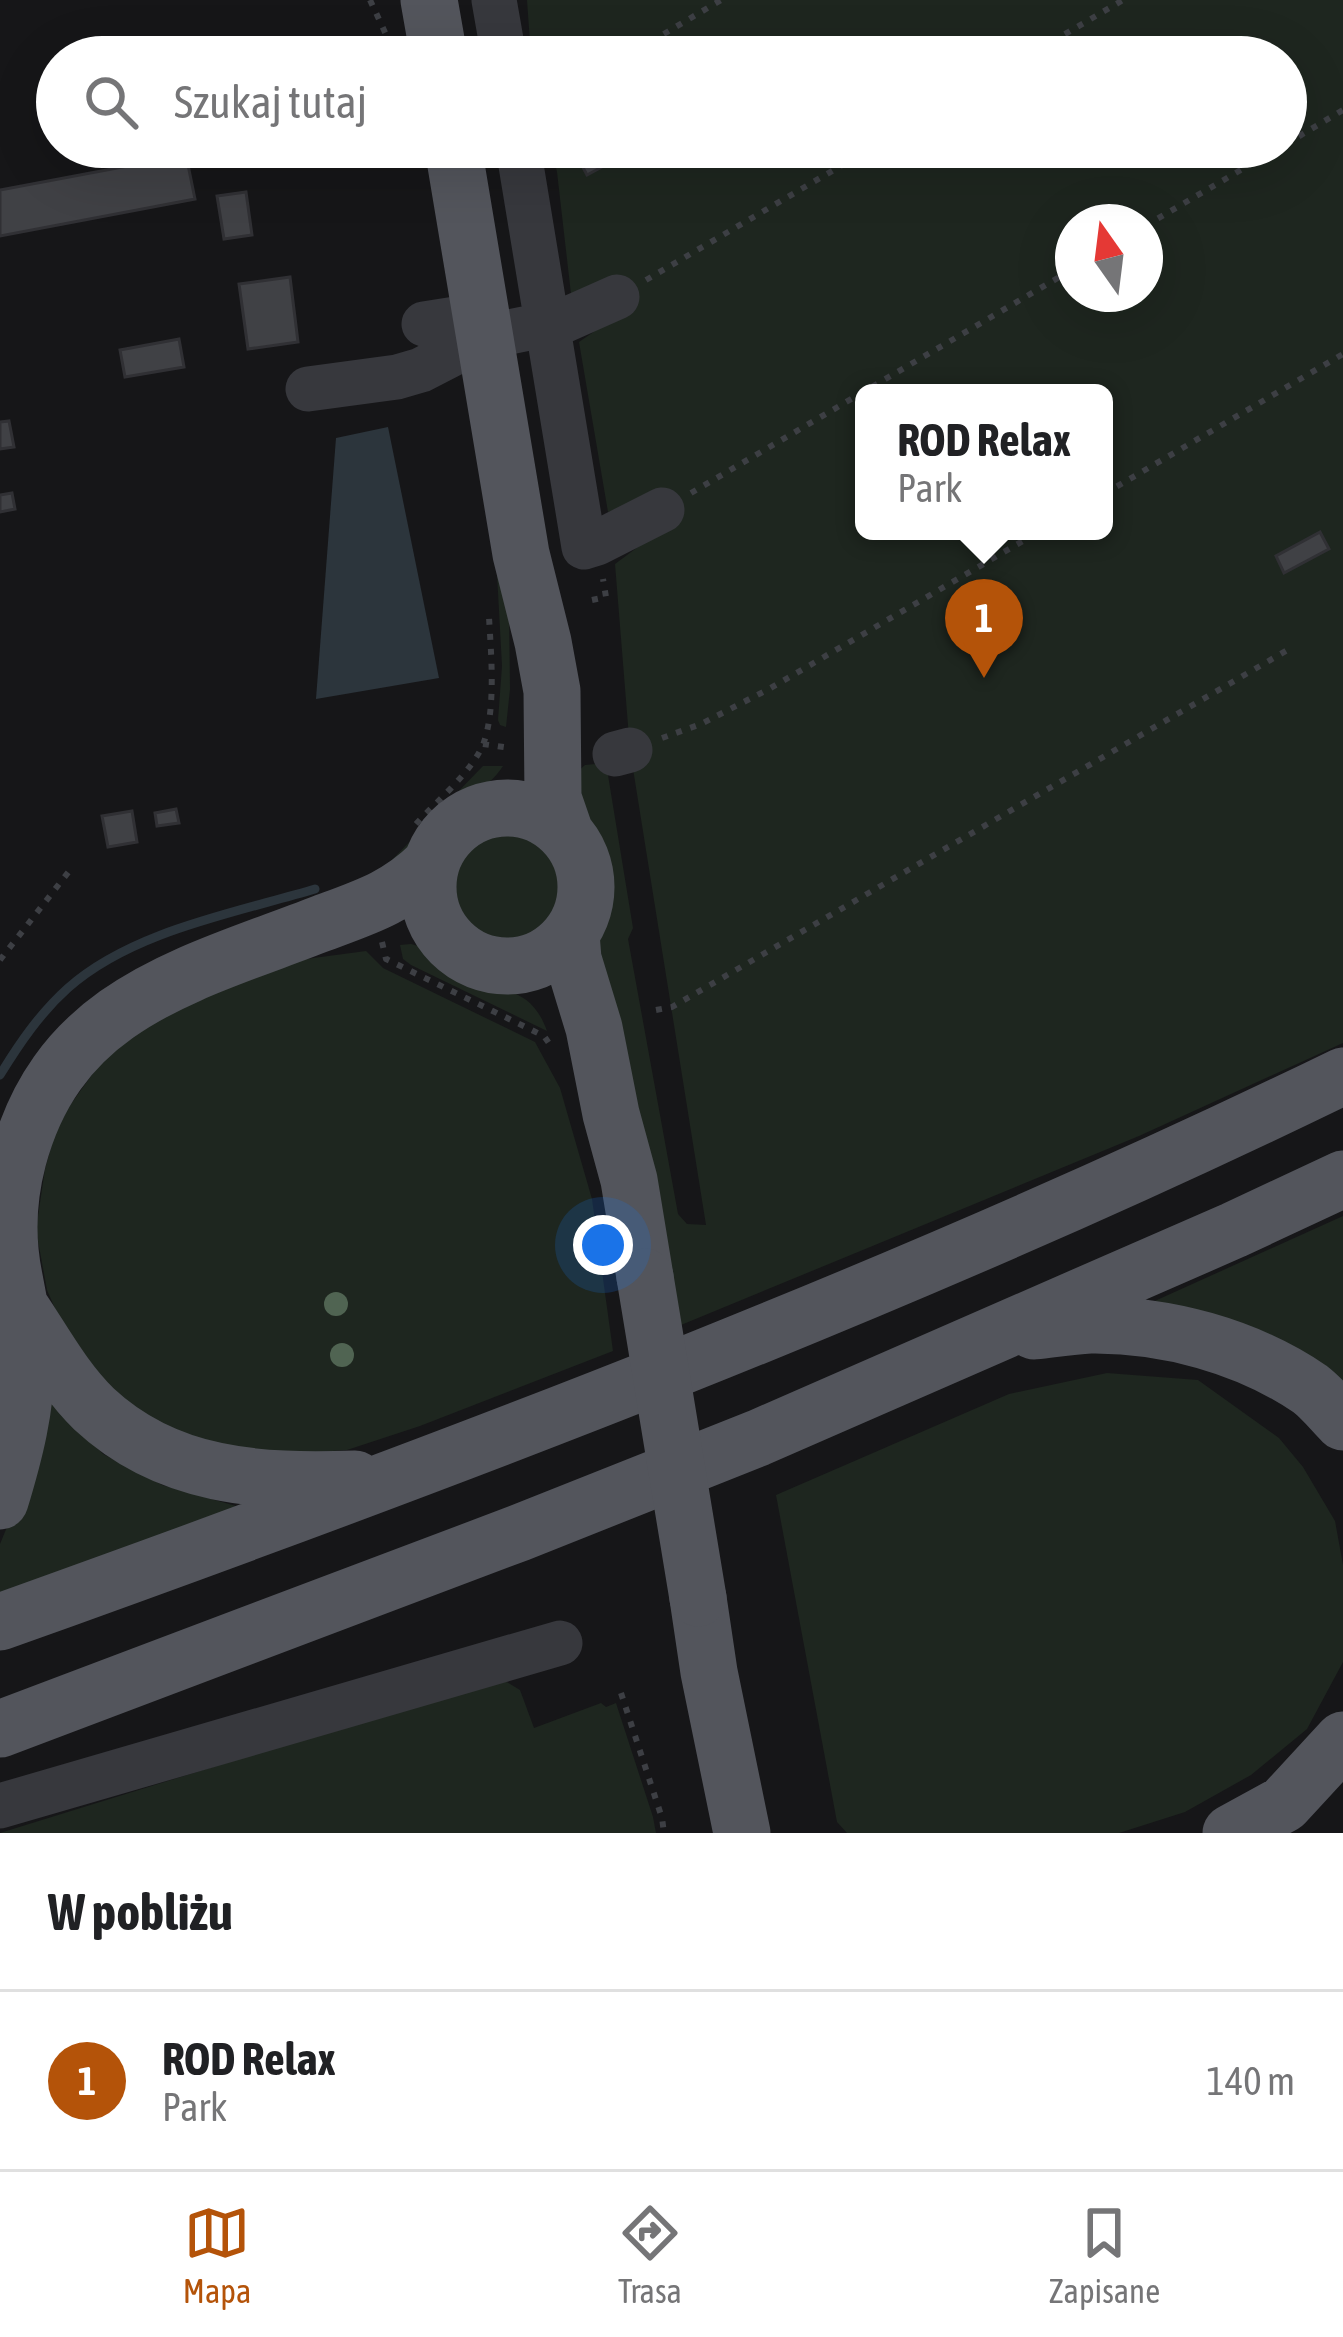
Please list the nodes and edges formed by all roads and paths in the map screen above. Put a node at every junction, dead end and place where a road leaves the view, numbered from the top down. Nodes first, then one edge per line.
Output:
1 (370, 0) edge
2 (429, 0) edge
3 (494, 0) edge
4 (721, 0) edge
5 (1124, 0) edge
6 (401, 36) edge
7 (421, 36) edge
8 (500, 36) edge
9 (660, 36) edge
10 (1062, 36) edge
11 (1343, 110) edge
12 (1307, 131) edge
13 (457, 168) edge
14 (521, 168) edge
15 (837, 168) edge
16 (1244, 168) edge
17 (1163, 215) edge
18 (1055, 279) edge
19 (617, 297) joint
20 (424, 324) dead end
21 (483, 326) junction
22 (547, 326) junction
23 (1343, 354) edge
24 (876, 384) edge
25 (308, 389) dead end
26 (855, 396) edge
27 (1113, 489) edge
28 (662, 510) joint
29 (1025, 540) edge
30 (521, 554) junction
31 (1291, 648) dead end
32 (483, 744) dead end
33 (623, 752) dead end
34 (494, 808) junction
35 (563, 830) junction
36 (423, 844) junction
37 (70, 870) dead end
38 (380, 934) junction
39 (443, 934) junction
40 (572, 934) junction
41 (246, 952) junction
42 (0, 960) edge
43 (511, 966) junction
44 (656, 1010) dead end
45 (556, 1054) dead end
46 (1343, 1076) edge
47 (611, 1114) junction
48 (1343, 1179) edge
49 (22, 1310) junction
50 (994, 1335) junction
51 (1343, 1422) edge
52 (389, 1478) junction
53 (0, 1501) edge
54 (0, 1622) edge
55 (560, 1643) dead end
56 (621, 1693) dead end
57 (0, 1729) edge
58 (1343, 1741) edge
59 (724, 1744) junction
60 (0, 1806) edge
61 (664, 1833) edge
62 (742, 1833) edge
63 (773, 1833) edge
64 (1231, 1833) edge

1 - 6 path
2 - 7 main road
3 - 8 street
4 - 9 path
5 - 10 path
11 - 12 path
13 - 21 main road
14 - 22 street
15 - 19 path
16 - 17 path
18 - 24 path
19 - 22 street
20 - 21 street
21 - 22 street
21 - 25 street
21 - 30 main road
22 - 28 street
23 - 27 path
26 - 28 path
29 - 33 path
30 - 34 main road
30 - 35 main road
31 - 44 path
32 - 36 path
34 - 35 main road
34 - 36 main road
35 - 40 main road
36 - 39 main road
36 - 41 main road
37 - 42 path
38 - 39 main road
38 - 41 main road
38 - 45 path
39 - 43 main road
40 - 43 main road
40 - 47 main road
41 - 49 main road
43 - 47 main road
46 - 52 main road
47 - 59 main road, bridge
48 - 50 main road
49 - 52 main road
49 - 53 main road
50 - 51 main road
50 - 57 main road
52 - 54 main road
55 - 60 street
56 - 61 path
58 - 64 main road
59 - 62 main road
59 - 63 main road

